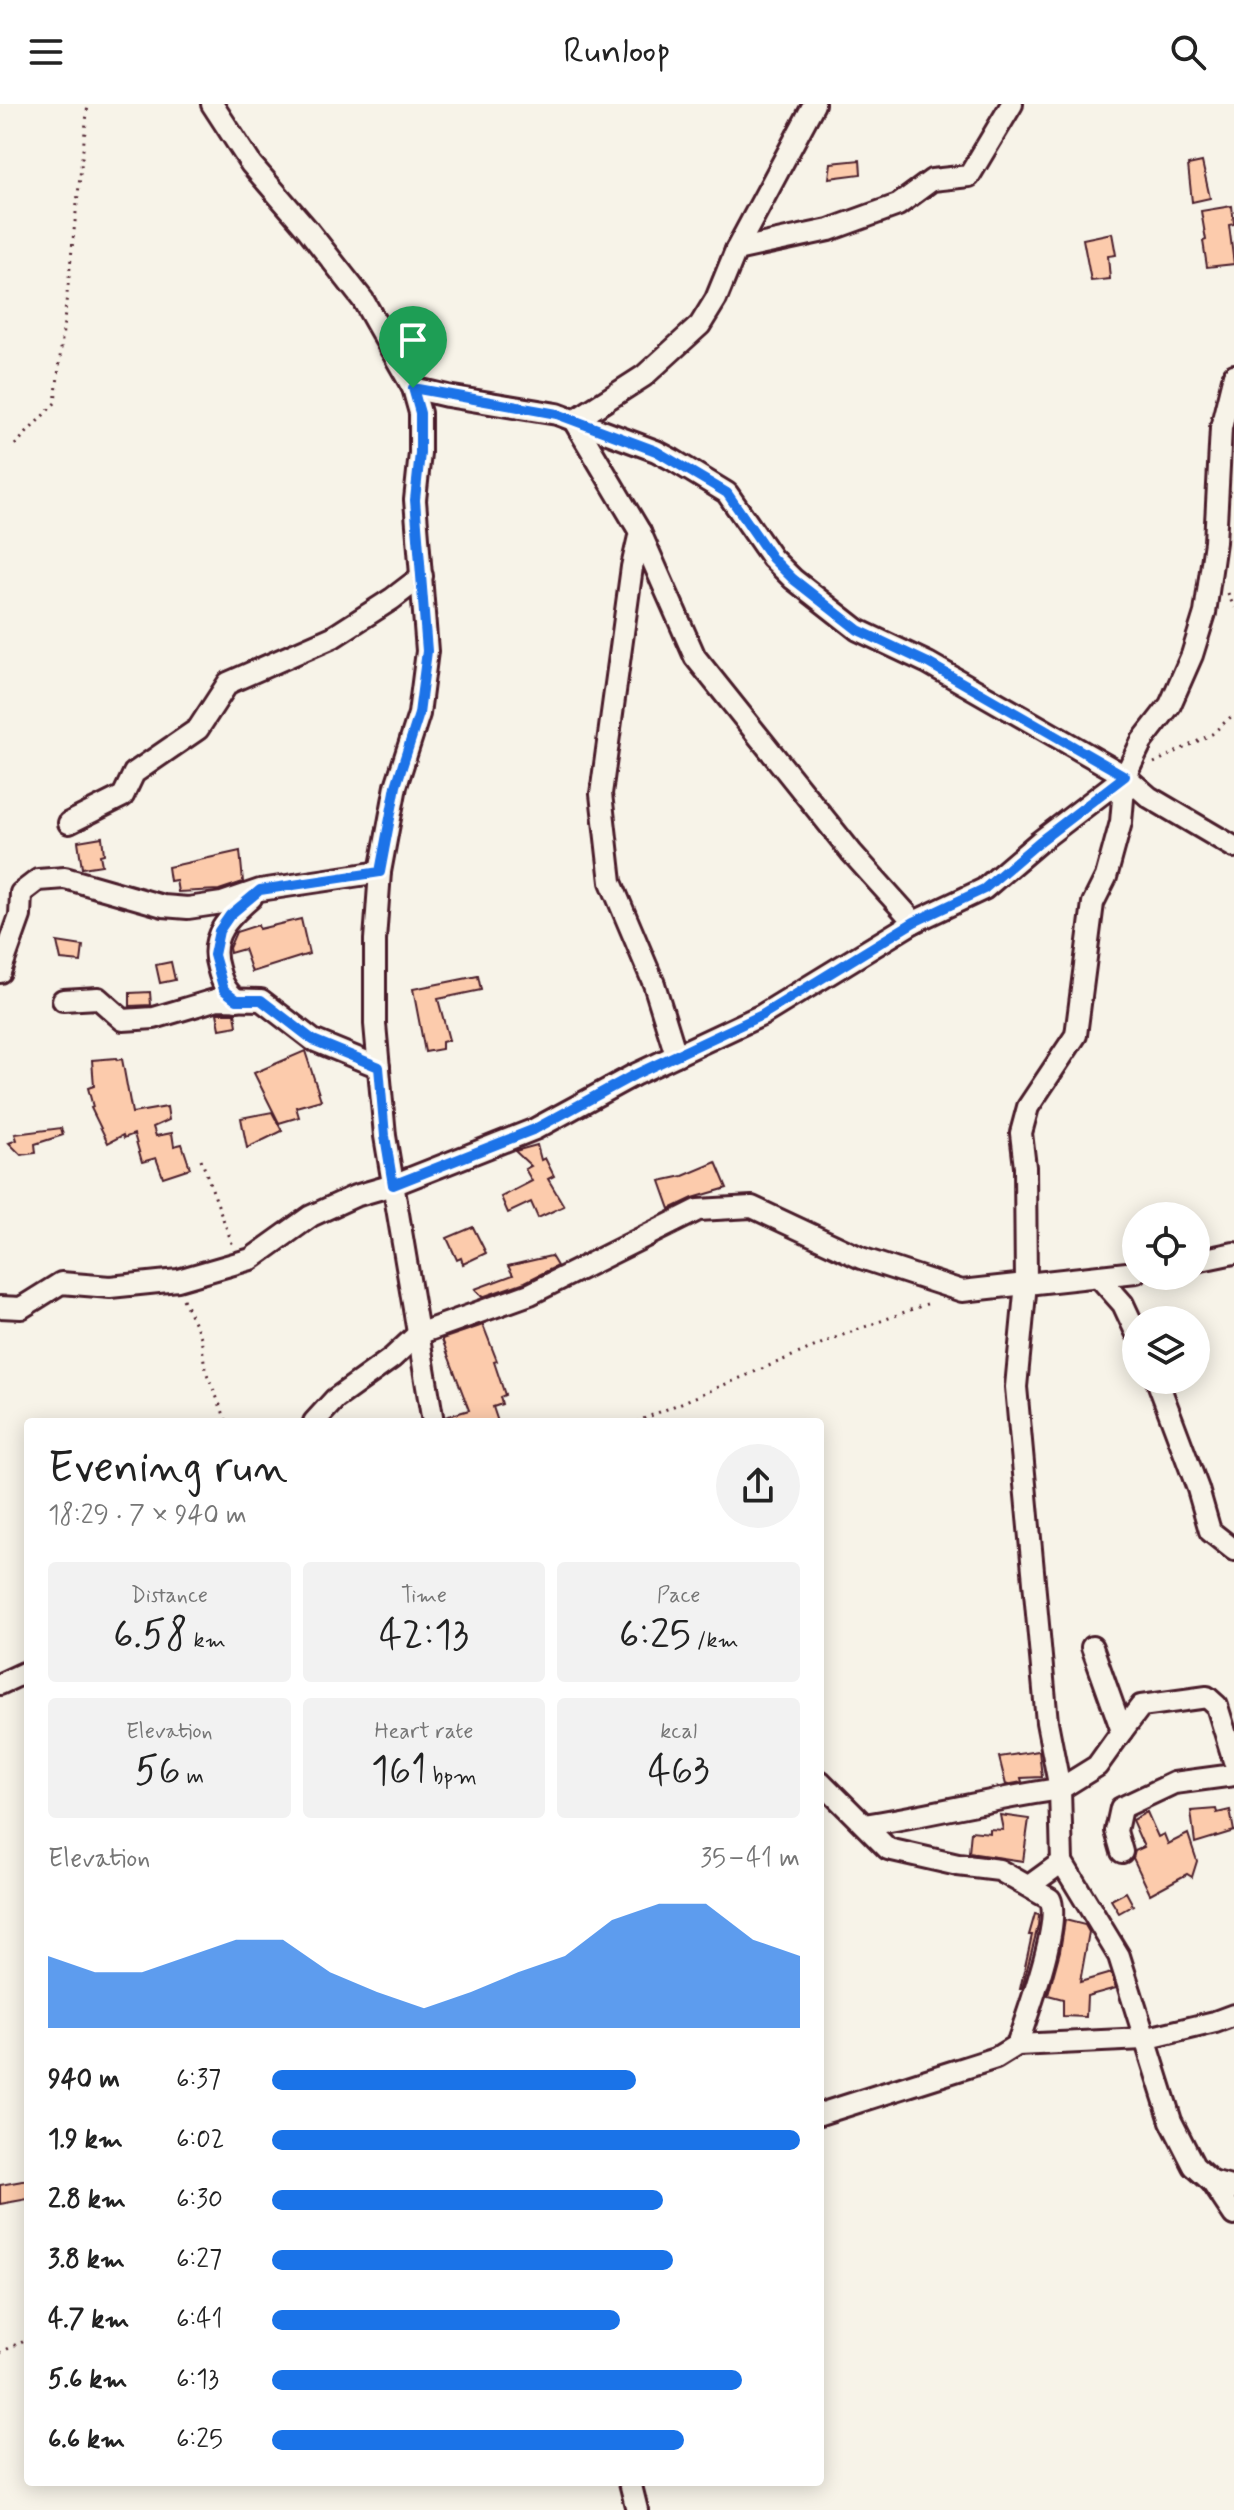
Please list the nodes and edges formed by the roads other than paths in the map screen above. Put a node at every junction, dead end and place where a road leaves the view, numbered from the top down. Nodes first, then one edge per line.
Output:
1 (212, 104) edge
2 (814, 104) edge
3 (1012, 104) edge
4 (736, 250) junction
5 (1234, 375) edge
6 (413, 388) junction
7 (574, 421) junction
8 (640, 532) junction
9 (422, 576) junction
10 (1125, 776) junction
11 (69, 823) dead end
12 (1234, 847) edge
13 (380, 872) junction
14 (260, 890) junction
15 (188, 908) junction
16 (914, 922) junction
17 (219, 931) junction
18 (0, 972) edge
19 (63, 1000) dead end
20 (237, 1000) junction
21 (676, 1055) junction
22 (379, 1067) junction
23 (393, 1185) junction
24 (1234, 1253) edge
25 (1210, 1258) edge
26 (1122, 1274) edge
27 (1099, 1277) junction
28 (1026, 1283) junction
29 (1124, 1306) edge
30 (0, 1307) edge
31 (418, 1334) junction
32 (1162, 1394) edge
33 (318, 1418) edge
34 (432, 1418) edge
35 (1234, 1550) edge
36 (1092, 1647) dead end
37 (24, 1673) edge
38 (0, 1684) edge
39 (1122, 1731) junction
40 (1234, 1761) edge
41 (1234, 1775) edge
42 (824, 1785) edge
43 (1060, 1789) junction
44 (865, 1825) junction
45 (1122, 1852) dead end
46 (1062, 1862) junction
47 (1029, 1886) junction
48 (1234, 2015) edge
49 (1144, 2039) junction
50 (1017, 2045) junction
51 (824, 2113) edge
52 (1212, 2182) junction
53 (1234, 2188) edge
54 (1234, 2215) edge
55 (631, 2486) edge
56 (637, 2510) edge

1 - 6 street
2 - 4 street
3 - 4 street
4 - 7 street
5 - 10 street
6 - 7 street
6 - 9 street
7 - 8 street
7 - 10 street
8 - 16 street
8 - 21 street
9 - 11 street
9 - 13 street
10 - 12 street
10 - 16 street
10 - 28 street
13 - 14 street
13 - 22 street
14 - 15 street
14 - 17 street
15 - 17 street
15 - 18 street
16 - 21 street
17 - 20 street
19 - 20 street
20 - 22 street
21 - 23 street
22 - 23 street
23 - 30 street
23 - 31 street
24 - 25 street
26 - 27 street
27 - 28 street
27 - 29 street
28 - 31 street
28 - 43 street
31 - 33 street
31 - 34 street
32 - 35 street
36 - 39 street
37 - 38 street
39 - 40 street
39 - 43 street
41 - 45 street
42 - 44 street
43 - 44 street
43 - 46 street
44 - 47 street
46 - 47 street
46 - 49 street
47 - 50 street
48 - 49 street
49 - 50 street
49 - 52 street
50 - 51 street
52 - 53 street
52 - 54 street
55 - 56 street

